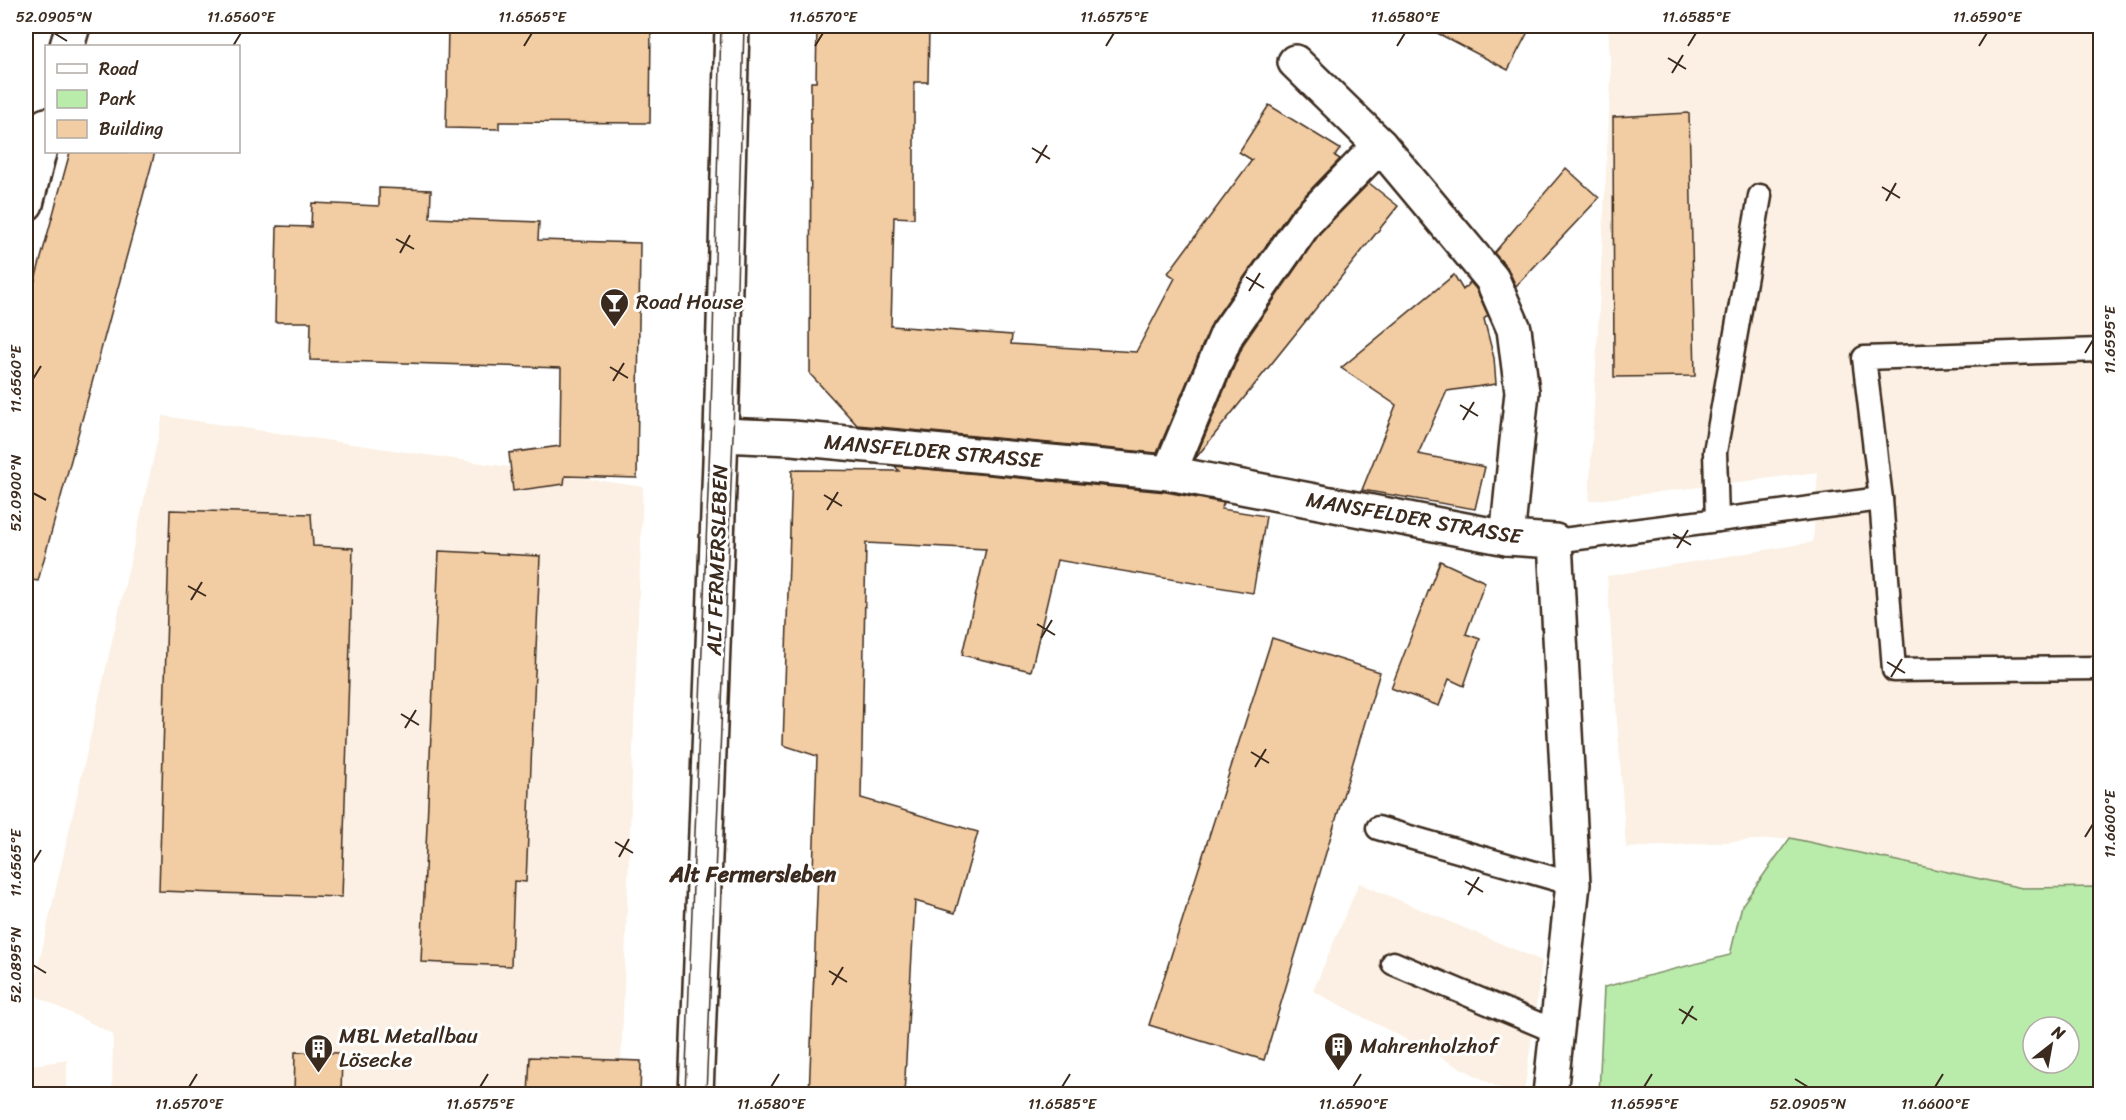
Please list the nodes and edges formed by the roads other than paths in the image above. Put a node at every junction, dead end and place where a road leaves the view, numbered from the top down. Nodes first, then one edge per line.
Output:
1 (73, 26) edge
2 (732, 26) edge
3 (67, 45) edge
4 (1295, 62) dead end
5 (45, 129) edge
6 (1380, 145) junction
7 (1760, 196) dead end
8 (26, 204) edge
9 (2100, 351) edge
10 (722, 435) junction
11 (1170, 473) junction
12 (1881, 499) junction
13 (1718, 520) junction
14 (1507, 538) junction
15 (1555, 541) junction
16 (2100, 668) edge
17 (1378, 828) dead end
18 (1573, 884) junction
19 (1393, 963) dead end
20 (1557, 1032) junction
21 (696, 1095) edge
22 (1550, 1095) edge

1 - 3 street
2 - 10 street, ALT FERMERSLEBEN
4 - 6 street
5 - 8 street
6 - 11 street
6 - 14 street
7 - 13 lane
9 - 12 lane
10 - 11 street, MANSFELDER STRASSE
10 - 21 street, ALT FERMERSLEBEN
11 - 14 street, MANSFELDER STRASSE
12 - 13 lane
12 - 16 lane
13 - 15 lane
14 - 15 street, MANSFELDER STRASSE
15 - 18 street
17 - 18 lane
18 - 20 street
19 - 20 lane
20 - 22 street

